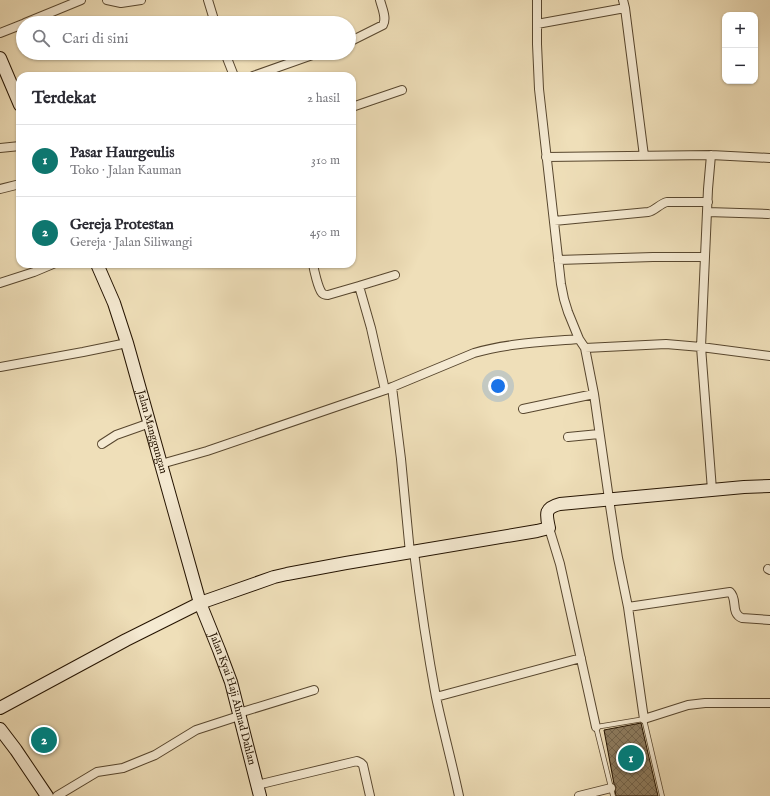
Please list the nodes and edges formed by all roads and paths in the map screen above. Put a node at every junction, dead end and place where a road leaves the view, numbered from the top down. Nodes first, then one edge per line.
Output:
1 (81, 0) edge
2 (107, 0) edge
3 (141, 0) edge
4 (208, 0) edge
5 (380, 0) edge
6 (537, 0) edge
7 (624, 4) edge
8 (41, 16) edge
9 (213, 16) edge
10 (537, 24) junction
11 (16, 26) edge
12 (0, 33) edge
13 (356, 38) edge
14 (0, 58) edge
15 (228, 60) edge
16 (298, 60) edge
17 (232, 72) edge
18 (264, 72) edge
19 (402, 90) dead end
20 (16, 96) edge
21 (356, 107) edge
22 (16, 146) edge
23 (0, 148) edge
24 (711, 155) junction
25 (644, 156) junction
26 (546, 157) junction
27 (770, 158) edge
28 (16, 185) edge
29 (0, 188) edge
30 (708, 202) junction
31 (707, 212) junction
32 (768, 214) dead end
33 (554, 221) junction
34 (705, 257) junction
35 (558, 260) junction
36 (43, 268) edge
37 (99, 268) edge
38 (314, 268) edge
39 (395, 275) dead end
40 (0, 283) edge
41 (358, 286) junction
42 (579, 339) junction
43 (127, 343) junction
44 (701, 347) junction
45 (585, 348) junction
46 (770, 356) edge
47 (0, 367) edge
48 (389, 388) junction
49 (594, 394) junction
50 (523, 409) dead end
51 (150, 423) junction
52 (599, 434) junction
53 (568, 437) dead end
54 (102, 444) dead end
55 (161, 464) junction
56 (770, 486) edge
57 (712, 490) junction
58 (609, 500) junction
59 (549, 528) junction
60 (412, 552) junction
61 (200, 603) junction
62 (628, 607) junction
63 (770, 620) edge
64 (581, 658) junction
65 (314, 690) dead end
66 (436, 697) junction
67 (770, 703) edge
68 (0, 708) edge
69 (239, 715) junction
70 (644, 718) junction
71 (596, 727) junction
72 (0, 729) edge
73 (259, 791) edge
74 (612, 792) edge
75 (47, 796) edge
76 (57, 796) edge
77 (370, 796) edge
78 (458, 796) edge
79 (578, 796) edge
80 (662, 796) edge

1 - 8 street
2 - 3 street
4 - 9 street
5 - 13 street
6 - 10 street
7 - 10 street
7 - 25 street
10 - 26 street
11 - 12 street
14 - 20 street
15 - 17 street
16 - 18 street
19 - 21 street
22 - 23 street
24 - 25 street
24 - 27 street
24 - 30 street
25 - 26 street
26 - 33 street
28 - 29 street
30 - 31 street
30 - 33 street
31 - 32 street
31 - 34 street
33 - 35 street
34 - 35 street
34 - 44 street
35 - 42 street
36 - 40 street
37 - 43 street, Jalan Manggungan
38 - 41 street
39 - 41 street
41 - 48 street
42 - 45 street
42 - 48 street
43 - 47 street
43 - 51 street, Jalan Manggungan
44 - 45 street
44 - 46 street
44 - 57 street
45 - 49 street
48 - 55 street
48 - 60 street
49 - 50 street
49 - 52 street
51 - 54 street
51 - 55 street, Jalan Manggungan
52 - 53 street
52 - 58 street
55 - 61 street, Jalan Manggungan
56 - 57 street
57 - 58 street
58 - 59 street
58 - 62 street
59 - 60 street
59 - 64 street
60 - 61 street
60 - 66 street
61 - 68 street
61 - 69 street, Jalan Kyai Haji Ahmad Dahlan
62 - 63 street
62 - 70 street
64 - 66 street
64 - 71 street
65 - 69 street
66 - 78 street
67 - 70 street
69 - 73 street, Jalan Kyai Haji Ahmad Dahlan
69 - 76 street
70 - 71 lane
70 - 80 lane
71 - 74 lane
72 - 75 street
73 - 77 street
74 - 79 street

